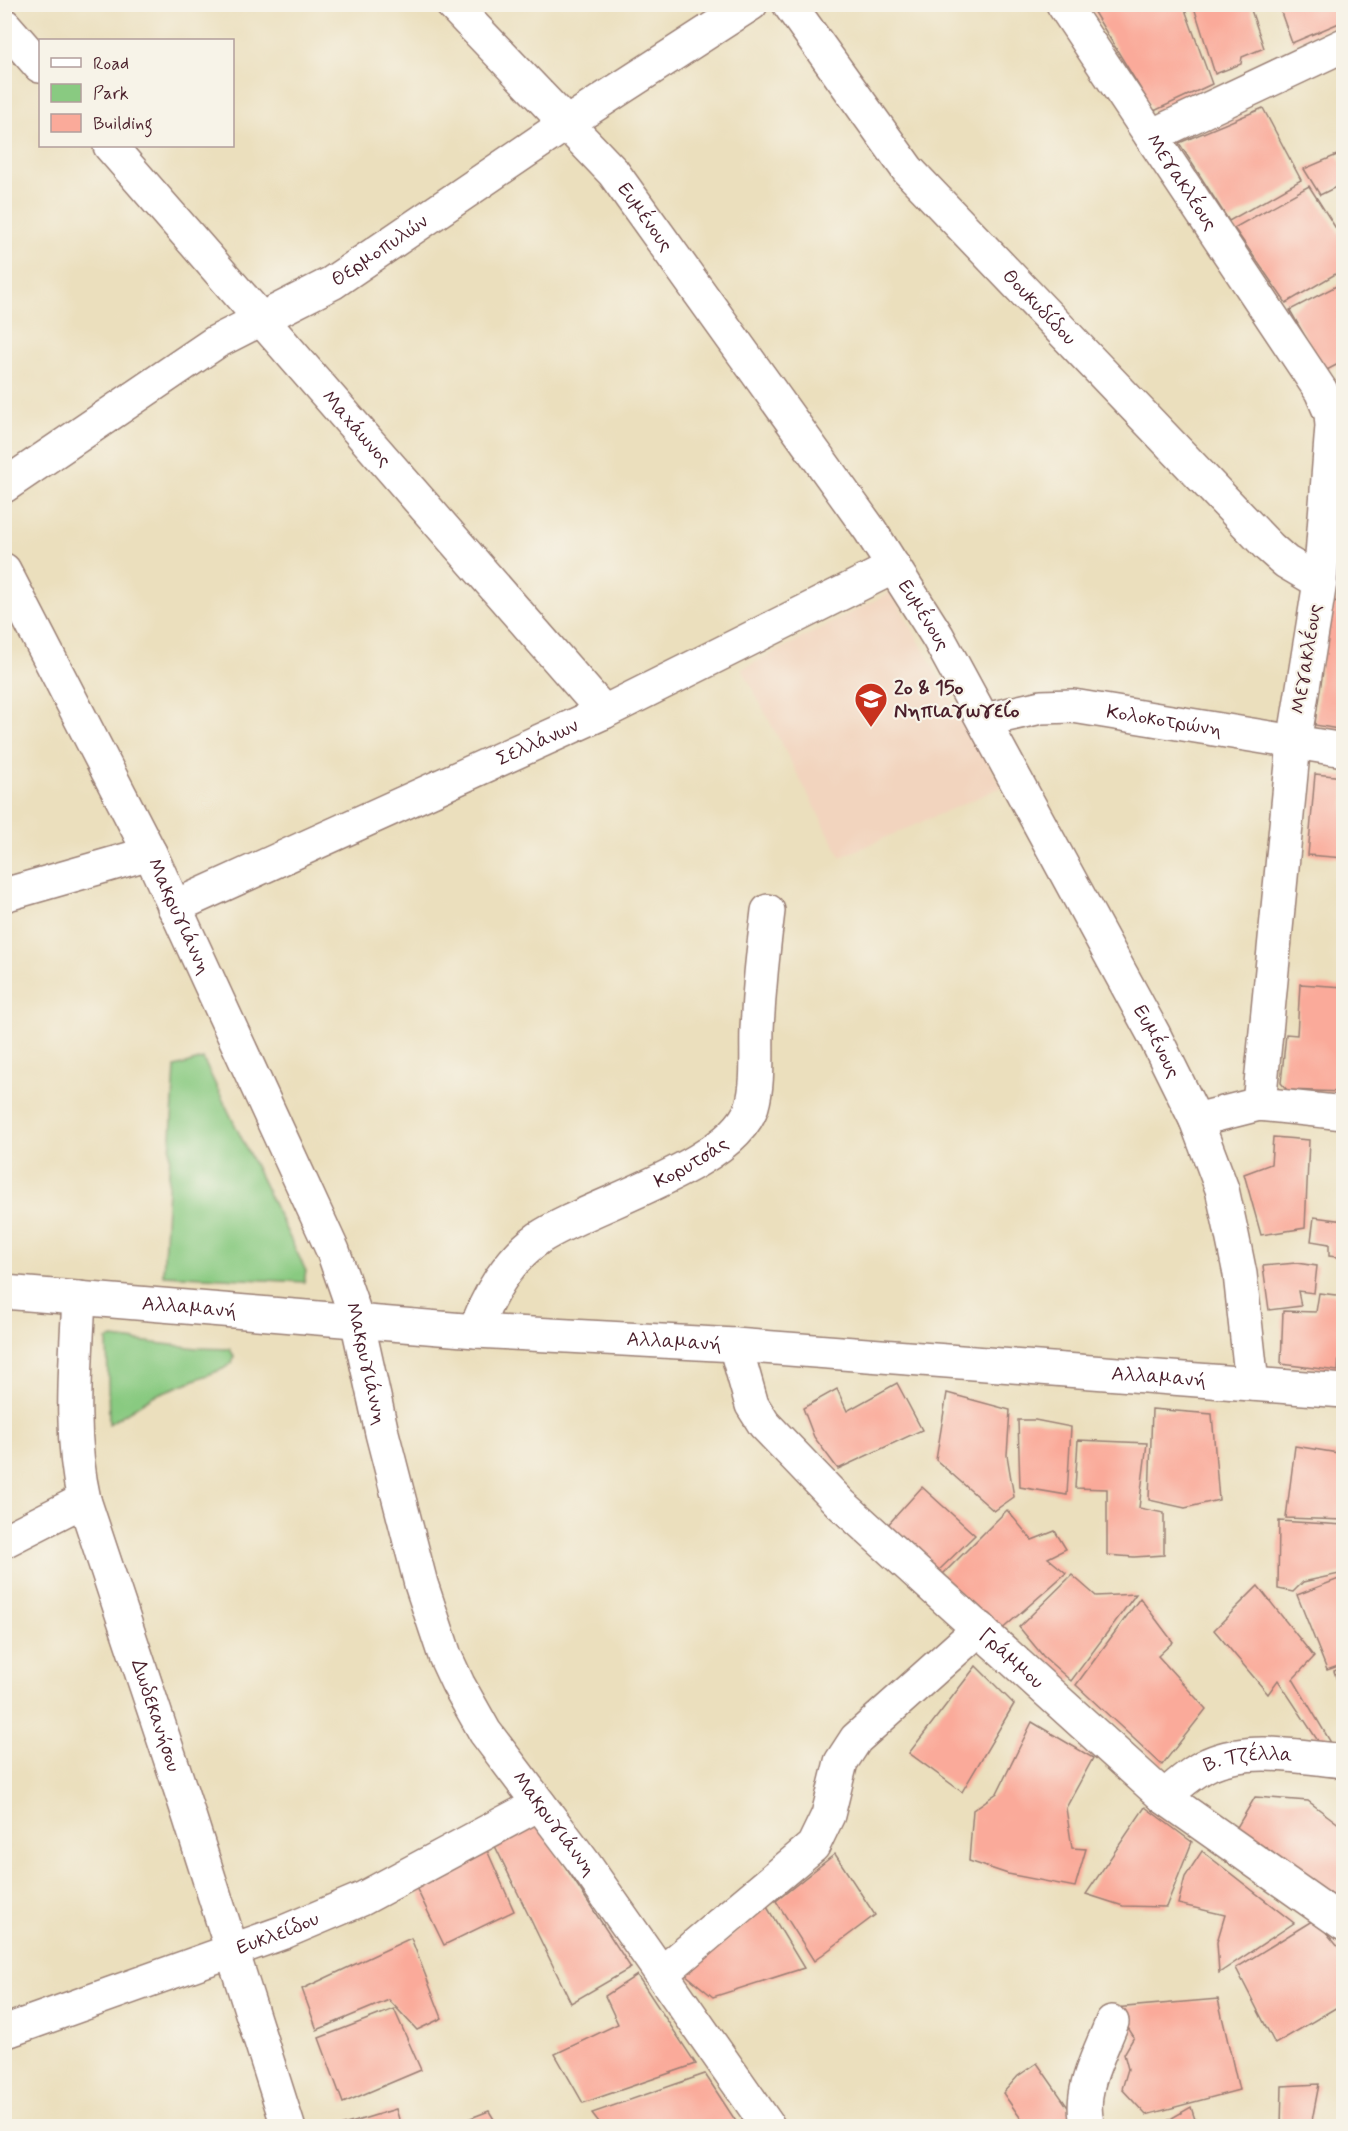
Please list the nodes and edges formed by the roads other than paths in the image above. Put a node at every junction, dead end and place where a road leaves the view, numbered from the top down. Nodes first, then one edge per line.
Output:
1 (452, 4) edge
2 (751, 4) edge
3 (789, 4) edge
4 (1063, 4) edge
5 (4, 25) edge
6 (1344, 45) edge
7 (39, 65) edge
8 (567, 123) junction
9 (1151, 136) junction
10 (111, 147) edge
11 (262, 319) junction
12 (4, 486) edge
13 (894, 567) junction
14 (4, 570) edge
15 (1320, 582) junction
16 (604, 712) junction
17 (985, 720) junction
18 (1294, 743) junction
19 (1344, 750) edge
20 (150, 853) junction
21 (4, 895) edge
22 (174, 907) junction
23 (768, 911) dead end
24 (1259, 1104) junction
25 (1344, 1113) edge
26 (1197, 1120) junction
27 (4, 1292) edge
28 (79, 1298) junction
29 (357, 1320) junction
30 (476, 1331) junction
31 (735, 1345) junction
32 (1252, 1384) junction
33 (1344, 1391) edge
34 (84, 1500) junction
35 (4, 1541) edge
36 (980, 1628) junction
37 (1344, 1761) edge
38 (1164, 1797) junction
39 (539, 1804) junction
40 (1344, 1924) edge
41 (232, 1950) junction
42 (662, 1973) junction
43 (1112, 2022) dead end
44 (4, 2032) edge
45 (288, 2127) edge
46 (768, 2127) edge
47 (1088, 2127) edge

1 - 8 street, Ευμένους
2 - 8 street, Θερμοπυλών
3 - 15 street, Θουκυδίδου
4 - 9 street, Μεγακλέους
5 - 7 street
6 - 9 street
8 - 11 street, Θερμοπυλών
8 - 13 street, Ευμένους
9 - 15 street, Μεγακλέους
10 - 11 street, Μαχάωνος
11 - 12 street, Θερμοπυλών
11 - 16 street, Μαχάωνος
13 - 16 street, Σελλάνων
13 - 17 street, Ευμένους
14 - 20 street, Μακρυγιάννη
15 - 18 street, Μεγακλέους
16 - 22 street, Σελλάνων
17 - 18 street, Κολοκοτρώνη
17 - 26 street, Ευμένους
18 - 19 street, Κολοκοτρώνη
18 - 24 street, Μεγακλέους
20 - 21 street
20 - 22 street, Μακρυγιάννη
22 - 29 street, Μακρυγιάννη
23 - 30 street, Κορυτσάς
24 - 25 street
24 - 26 street
26 - 32 street, Ευμένους
27 - 28 street, Αλλαμανή
28 - 29 street, Αλλαμανή
28 - 34 street, Δωδεκανήσου
29 - 30 street, Αλλαμανή
29 - 39 street, Μακρυγιάννη
30 - 31 street, Αλλαμανή
31 - 32 street, Αλλαμανή
31 - 36 street, Γράμμου
32 - 33 street, Αλλαμανή
34 - 35 street
34 - 41 street, Δωδεκανήσου
36 - 38 street, Γράμμου
36 - 42 street
37 - 38 street, Β. Τζέλλα
38 - 40 street, Γράμμου
39 - 41 street, Ευκλείδου
39 - 42 street, Μακρυγιάννη
41 - 44 street, Ευκλείδου
41 - 45 street, Δωδεκανήσου
42 - 46 street, Μακρυγιάννη
43 - 47 street

